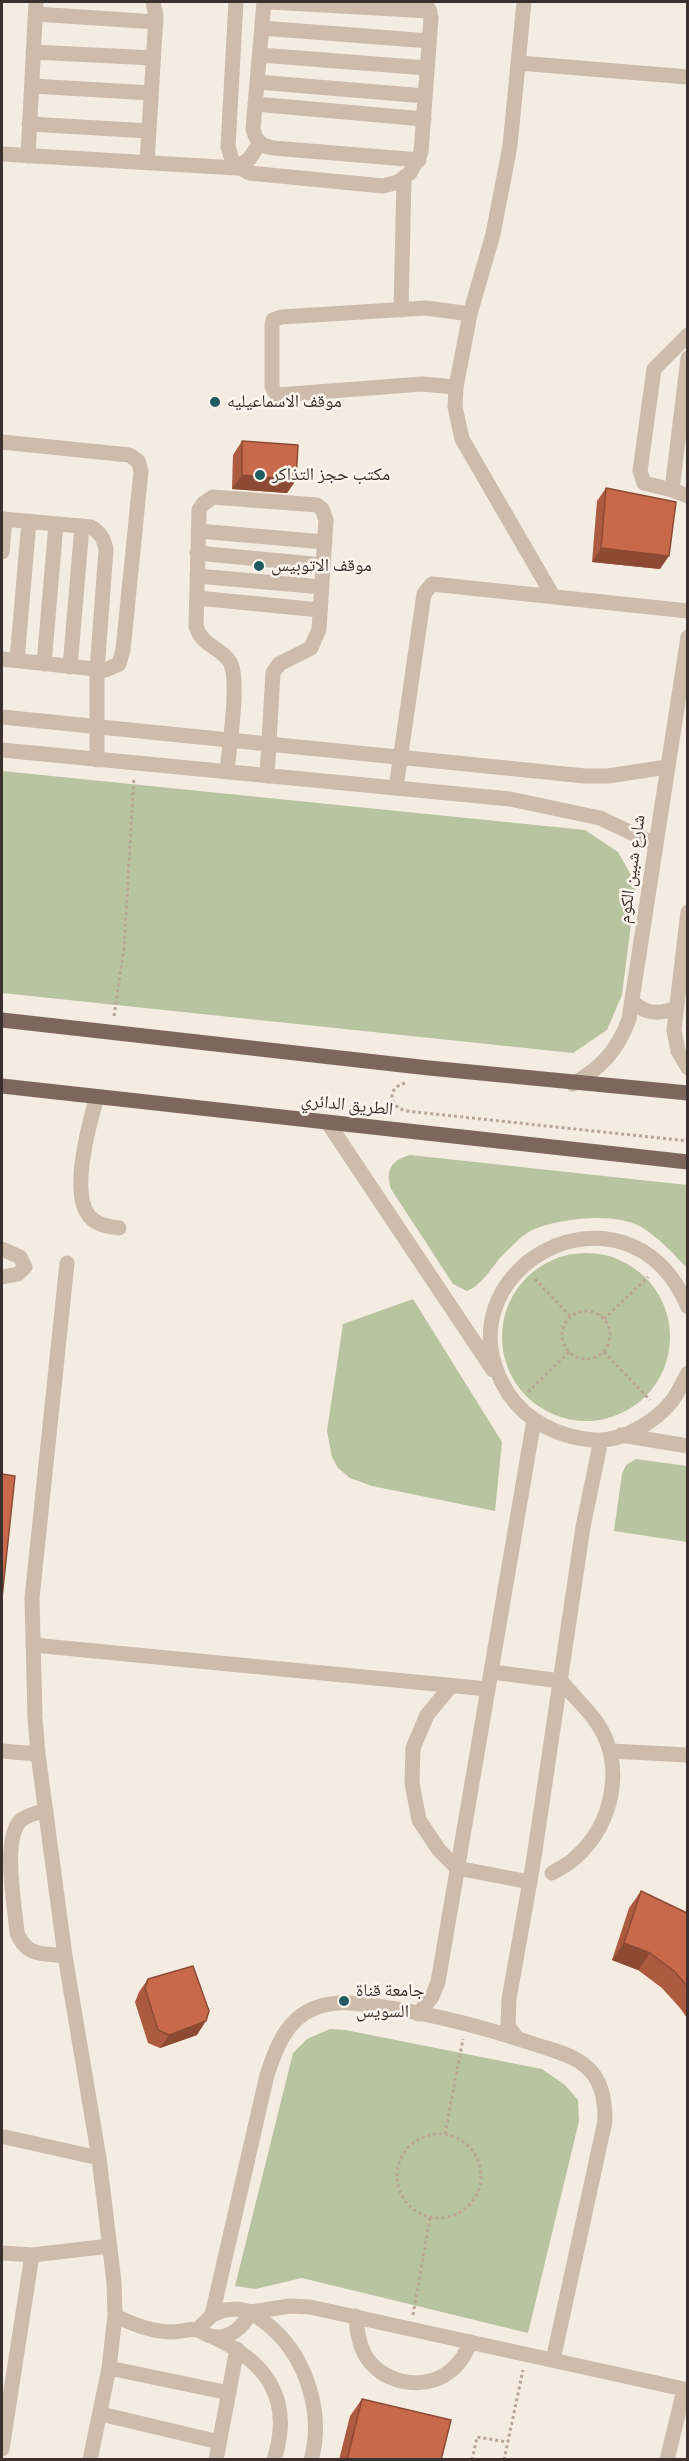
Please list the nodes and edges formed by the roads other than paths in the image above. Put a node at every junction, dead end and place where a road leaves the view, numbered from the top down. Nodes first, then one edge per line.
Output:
1 (153, 2) edge
2 (236, 2) edge
3 (264, 2) edge
4 (270, 2) edge
5 (524, 2) edge
6 (428, 6) edge
7 (36, 8) edge
8 (156, 22) junction
9 (262, 28) junction
10 (429, 41) junction
11 (33, 52) junction
12 (260, 55) junction
13 (153, 58) junction
14 (519, 63) junction
15 (427, 68) junction
16 (687, 77) edge
17 (258, 82) junction
18 (32, 86) junction
19 (151, 93) junction
20 (425, 96) junction
21 (255, 104) junction
22 (424, 119) junction
23 (29, 124) junction
24 (149, 131) junction
25 (260, 143) junction
26 (2, 154) edge
27 (28, 156) junction
28 (419, 160) junction
29 (147, 162) junction
30 (237, 168) junction
31 (404, 178) junction
32 (402, 310) junction
33 (470, 314) junction
34 (687, 335) edge
35 (687, 358) edge
36 (456, 387) junction
37 (2, 442) edge
38 (672, 490) junction
39 (687, 496) edge
40 (3, 519) edge
41 (29, 521) junction
42 (56, 524) junction
43 (82, 526) junction
44 (198, 531) junction
45 (325, 542) junction
46 (2, 552) edge
47 (197, 553) junction
48 (323, 565) junction
49 (197, 576) junction
50 (322, 587) junction
51 (553, 596) junction
52 (197, 598) junction
53 (320, 610) junction
54 (687, 611) edge
55 (687, 637) edge
56 (2, 659) edge
57 (17, 660) junction
58 (44, 664) junction
59 (70, 667) junction
60 (97, 670) junction
61 (2, 717) edge
62 (99, 728) junction
63 (229, 741) junction
64 (268, 745) junction
65 (2, 750) edge
66 (401, 758) junction
67 (97, 760) junction
68 (667, 767) junction
69 (227, 772) junction
70 (267, 776) junction
71 (396, 789) junction
72 (655, 844) junction
73 (687, 912) edge
74 (633, 1002) junction
75 (675, 1008) junction
76 (2, 1020) edge
77 (687, 1068) edge
78 (573, 1084) junction
79 (2, 1086) edge
80 (687, 1093) edge
81 (97, 1097) junction
82 (328, 1123) junction
83 (687, 1162) edge
84 (119, 1228) dead end
85 (2, 1249) edge
86 (67, 1263) dead end
87 (2, 1277) edge
88 (687, 1307) edge
89 (687, 1373) edge
90 (500, 1380) junction
91 (687, 1382) edge
92 (674, 1399) junction
93 (534, 1420) junction
94 (621, 1435) junction
95 (601, 1440) junction
96 (687, 1446) edge
97 (33, 1645) junction
98 (492, 1672) junction
99 (561, 1681) junction
100 (450, 1686) junction
101 (488, 1689) junction
102 (2, 1751) edge
103 (611, 1751) junction
104 (38, 1754) junction
105 (687, 1755) edge
106 (46, 1810) junction
107 (458, 1868) junction
108 (552, 1873) dead end
109 (530, 1882) junction
110 (65, 1956) junction
111 (418, 2014) junction
112 (517, 2038) junction
113 (6, 2137) dead end
114 (99, 2158) junction
115 (110, 2246) junction
116 (2, 2253) edge
117 (32, 2255) junction
118 (251, 2312) junction
119 (212, 2315) junction
120 (115, 2316) junction
121 (356, 2316) junction
122 (196, 2330) junction
123 (211, 2336) junction
124 (471, 2342) junction
125 (237, 2349) junction
126 (553, 2360) junction
127 (109, 2368) junction
128 (686, 2390) edge
129 (229, 2393) junction
130 (101, 2414) junction
131 (219, 2442) junction
132 (2, 2449) edge
133 (90, 2460) edge
134 (216, 2460) edge
135 (274, 2460) edge
136 (311, 2460) edge
137 (667, 2460) edge

1 - 8 street
2 - 30 street
3 - 9 street
4 - 6 street
5 - 14 street
6 - 10 street
7 - 8 street
7 - 11 street
8 - 13 street
9 - 10 street
9 - 12 street
10 - 15 street
11 - 13 street
11 - 18 street
12 - 15 street
12 - 17 street
13 - 19 street
14 - 16 street
14 - 33 street
15 - 20 street
17 - 20 street
17 - 21 street
18 - 19 street
18 - 23 street
19 - 24 street
20 - 22 street
21 - 22 street
21 - 25 street
22 - 28 street
23 - 24 street
23 - 27 street
24 - 29 street
25 - 28 street
25 - 30 street
26 - 27 street
27 - 29 street
28 - 31 street
29 - 30 street
30 - 31 street
31 - 32 street
32 - 33 street
32 - 36 street
33 - 36 street
34 - 38 street
35 - 38 street
36 - 51 street
37 - 60 street
38 - 39 street
40 - 41 street
40 - 46 street
41 - 42 street
41 - 57 street
42 - 43 street
42 - 58 street
43 - 59 street
43 - 60 street
44 - 45 street
44 - 45 street
44 - 47 street
45 - 48 street
47 - 48 street
47 - 49 street
48 - 50 street
49 - 50 street
49 - 52 street
50 - 53 street
51 - 54 street
51 - 66 street
52 - 53 street
52 - 63 street
53 - 64 street
55 - 68 street, شارع شبين الكوم
56 - 57 street
57 - 58 street
58 - 59 street
59 - 60 street
60 - 62 street
61 - 62 street
62 - 63 street
62 - 67 street
63 - 64 street
63 - 69 street
64 - 66 street
64 - 70 street
65 - 67 street
66 - 68 street
66 - 71 street
67 - 69 street
68 - 72 street, شارع شبين الكوم
69 - 70 street
70 - 71 street
71 - 72 street
72 - 74 street, شارع شبين الكوم
73 - 75 street
74 - 75 street
74 - 78 street, شارع شبين الكوم
75 - 77 street
76 - 78 main road
78 - 80 main road
79 - 81 main road, الطريق الدائري
81 - 82 main road, الطريق الدائري
81 - 84 street
82 - 83 main road, الطريق الدائري
82 - 90 street
85 - 87 street
86 - 97 street
88 - 90 street
89 - 92 street
90 - 93 street
91 - 92 street
92 - 94 street
93 - 95 street
93 - 98 street
94 - 95 street
94 - 96 street
95 - 99 street
97 - 100 street
97 - 104 street
98 - 99 street
98 - 101 street
99 - 103 street
99 - 109 street
100 - 101 street
100 - 107 street
101 - 107 street
102 - 104 street
103 - 105 street
103 - 108 street
104 - 106 street
106 - 110 street
106 - 110 street
107 - 109 street
107 - 111 street
109 - 112 street
110 - 114 street
111 - 112 street
111 - 119 street
112 - 126 street
113 - 114 street
114 - 115 street
115 - 117 street
115 - 120 street
116 - 117 street
117 - 132 street
118 - 119 street
118 - 121 street
118 - 123 street
118 - 136 street
119 - 122 street
120 - 122 street
120 - 127 street
121 - 124 street
121 - 124 street
122 - 123 street
123 - 125 street
124 - 126 street
125 - 129 street
125 - 135 street
126 - 128 street
127 - 129 street
127 - 130 street
128 - 137 street
129 - 131 street
130 - 131 street
130 - 133 street
131 - 134 street

